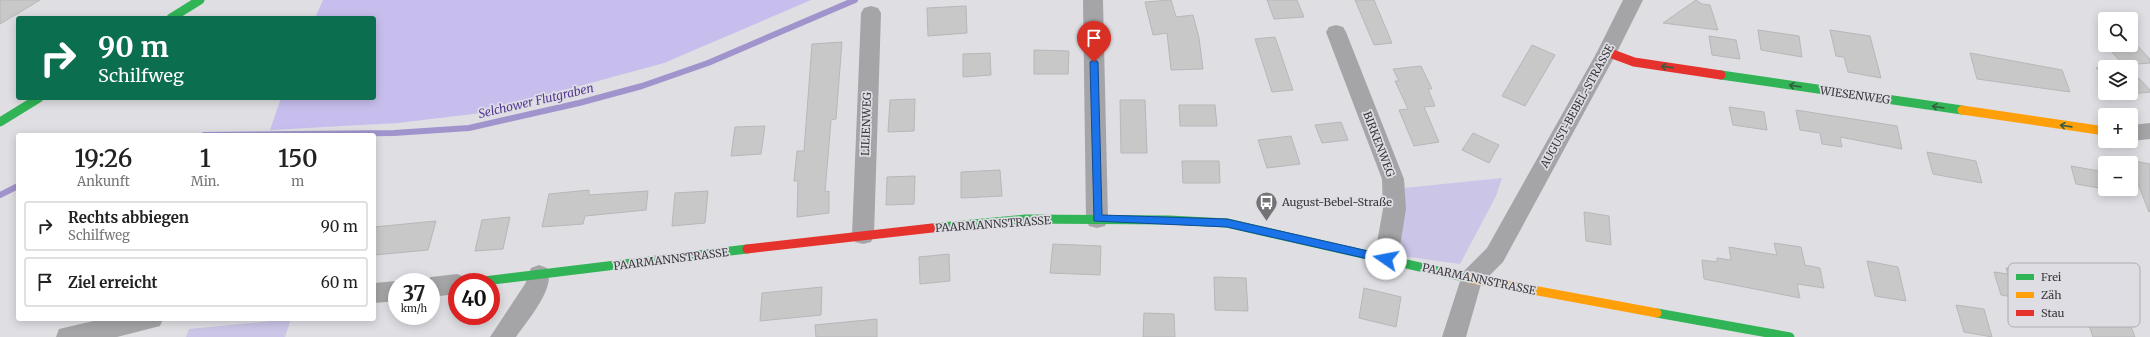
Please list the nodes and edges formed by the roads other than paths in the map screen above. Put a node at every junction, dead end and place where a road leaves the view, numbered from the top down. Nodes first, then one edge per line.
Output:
1 (200, 0) edge
2 (1093, 0) edge
3 (1633, 0) edge
4 (870, 12) dead end
5 (174, 16) edge
6 (1336, 32) dead end
7 (1607, 52) junction
8 (36, 100) edge
9 (0, 122) edge
10 (2098, 130) edge
11 (2150, 131) edge
12 (2138, 132) edge
13 (1097, 219) junction
14 (863, 235) junction
15 (1386, 259) junction
16 (539, 275) junction
17 (500, 279) edge
18 (1471, 279) junction
19 (388, 292) edge
20 (376, 293) edge
21 (142, 321) edge
22 (68, 337) edge
23 (502, 337) edge
24 (1454, 337) edge
25 (1790, 337) edge

1 - 5 street
2 - 13 street
3 - 7 street, AUGUST-BEBEL-STRASSE
4 - 14 street, LILIENWEG
6 - 15 street, BIRKENWEG
10 -> 7 street, WIESENWEG
7 - 18 street, AUGUST-BEBEL-STRASSE
8 - 9 street
11 - 12 street
13 - 14 street, PAARMANNSTRASSE
13 - 15 street, PAARMANNSTRASSE
14 - 16 street, PAARMANNSTRASSE
15 - 18 street, PAARMANNSTRASSE
16 - 17 street, PAARMANNSTRASSE
16 - 23 street
18 - 24 street
18 - 25 street, PAARMANNSTRASSE
19 - 20 street
21 - 22 street

